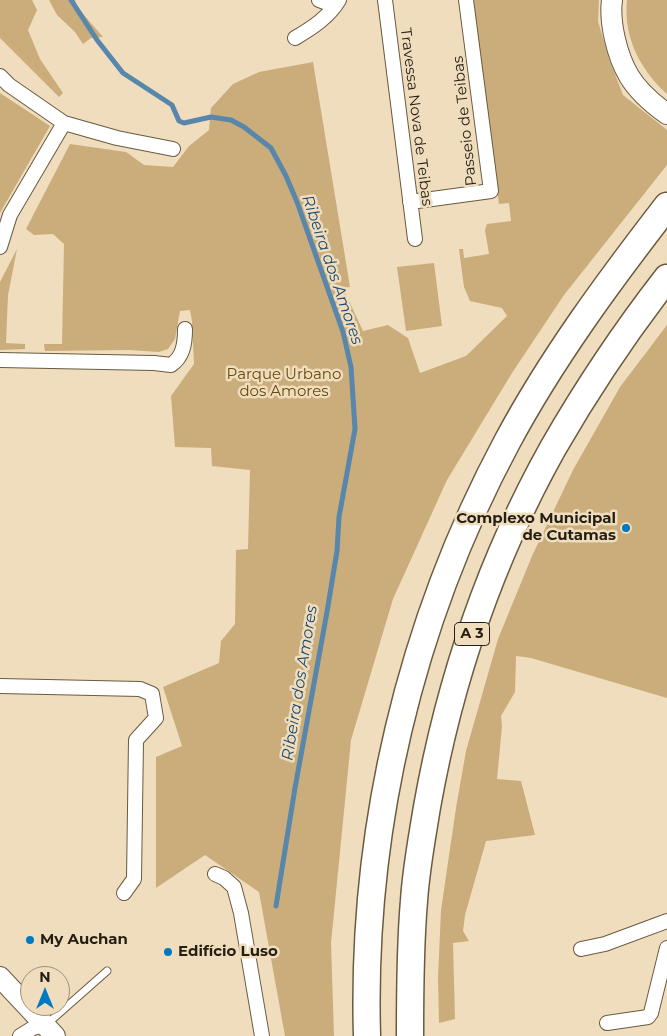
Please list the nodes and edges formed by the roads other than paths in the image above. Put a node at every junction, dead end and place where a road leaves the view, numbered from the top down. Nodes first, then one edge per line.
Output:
1 (319, 0) edge
2 (385, 0) edge
3 (466, 0) edge
4 (612, 0) edge
5 (337, 3) edge
6 (295, 38) dead end
7 (0, 76) edge
8 (661, 110) edge
9 (64, 123) junction
10 (173, 149) dead end
11 (410, 202) junction
12 (667, 206) edge
13 (415, 239) dead end
14 (0, 247) edge
15 (667, 278) edge
16 (185, 329) dead end
17 (0, 360) edge
18 (0, 686) edge
19 (215, 874) dead end
20 (124, 893) dead end
21 (667, 921) edge
22 (667, 948) edge
23 (581, 949) dead end
24 (107, 971) dead end
25 (0, 977) edge
26 (607, 1024) dead end
27 (50, 1031) edge
28 (20, 1036) edge
29 (262, 1036) edge
30 (367, 1036) edge
31 (410, 1036) edge

1 - 5 street
2 - 11 street, Travessa Nova de Teibas
3 - 11 street, Passeio de Teibas
4 - 8 street
5 - 6 street
7 - 9 street
9 - 10 street
9 - 14 street
11 - 13 street, Travessa Nova de Teibas
12 - 30 highway
15 - 31 highway, A 3
16 - 17 street
18 - 20 street
19 - 29 street
21 - 23 street
22 - 26 street
24 - 27 lane
25 - 27 street
27 - 28 street

